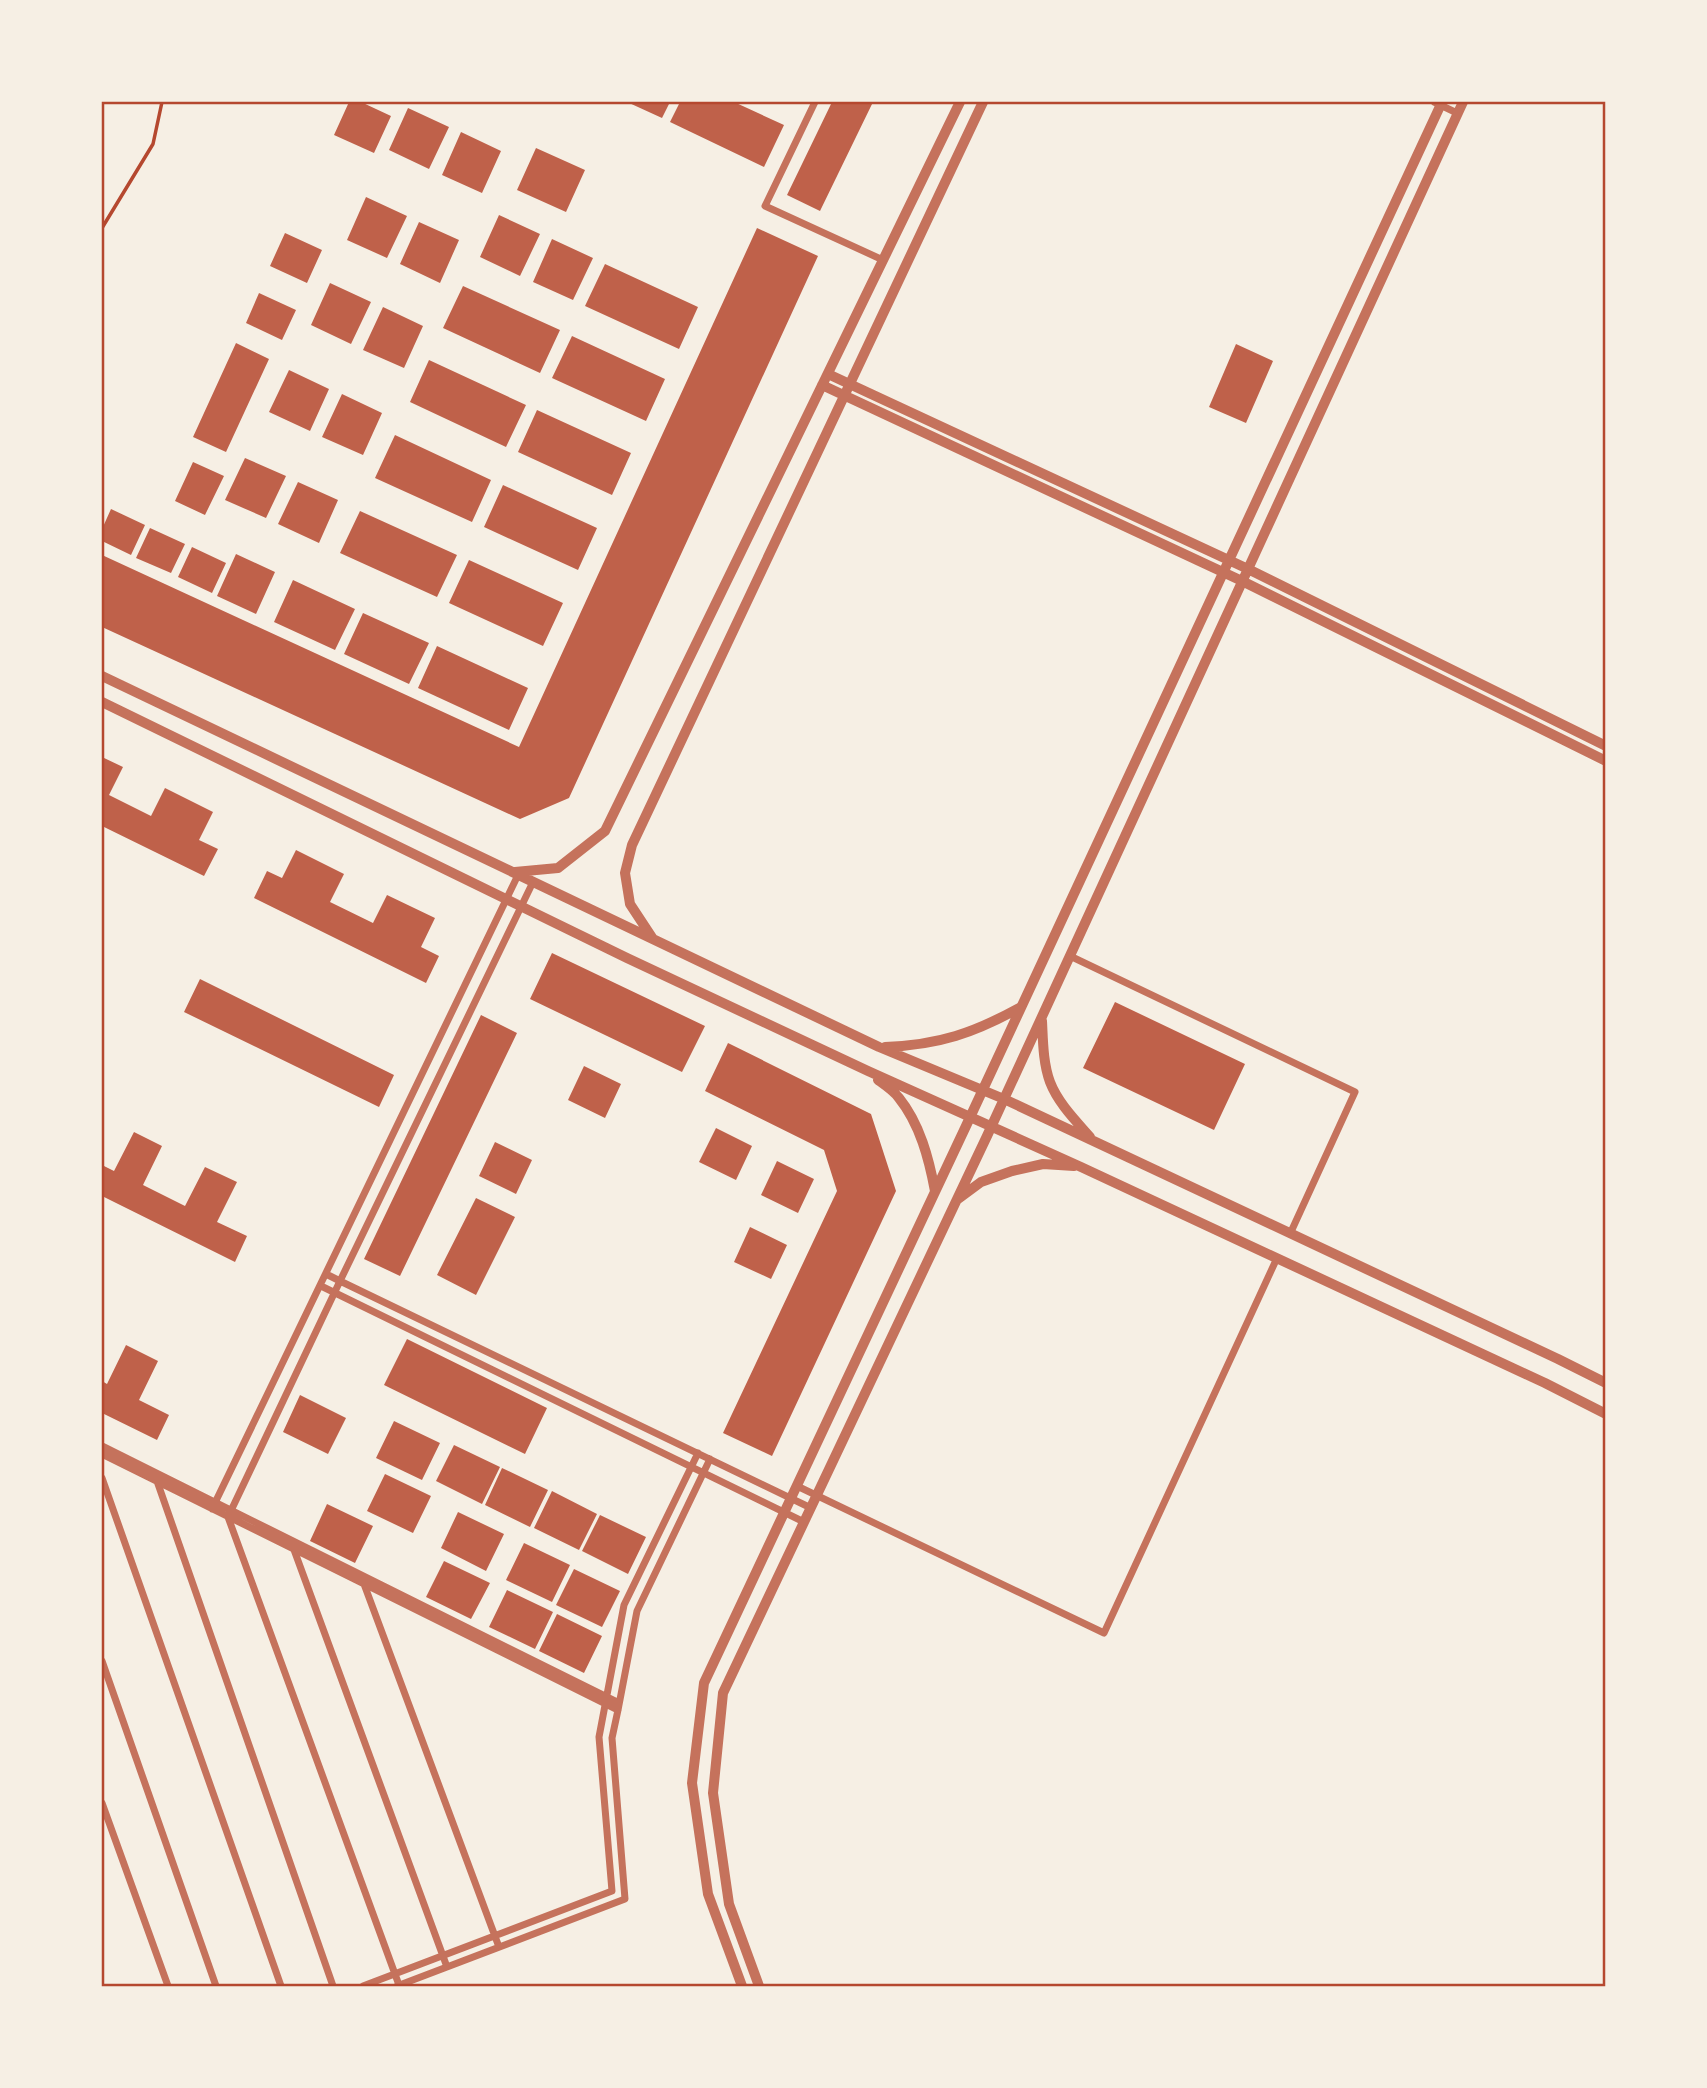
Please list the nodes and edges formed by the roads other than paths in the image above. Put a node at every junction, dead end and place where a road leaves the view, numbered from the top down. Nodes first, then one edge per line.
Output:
1 (815, 102) edge
2 (960, 102) edge
3 (983, 102) edge
4 (1439, 102) edge
5 (1463, 102) edge
6 (1457, 113) junction
7 (883, 260) junction
8 (828, 374) junction
9 (849, 384) junction
10 (822, 385) junction
11 (844, 395) junction
12 (1229, 561) junction
13 (1248, 569) junction
14 (1223, 572) junction
15 (1242, 581) junction
16 (102, 676) edge
17 (102, 702) edge
18 (1605, 746) edge
19 (1605, 761) edge
20 (515, 873) junction
21 (533, 882) junction
22 (506, 899) junction
23 (521, 906) junction
24 (653, 939) junction
25 (1070, 956) junction
26 (1021, 1007) junction
27 (1042, 1017) junction
28 (879, 1047) junction
29 (868, 1071) junction
30 (982, 1090) junction
31 (1004, 1099) junction
32 (970, 1117) junction
33 (991, 1126) junction
34 (1094, 1142) junction
35 (1081, 1167) junction
36 (936, 1191) junction
37 (956, 1201) junction
38 (1290, 1234) junction
39 (1277, 1258) junction
40 (327, 1274) junction
41 (340, 1281) junction
42 (321, 1286) junction
43 (335, 1293) junction
44 (1605, 1383) edge
45 (1605, 1414) edge
46 (102, 1446) edge
47 (102, 1454) edge
48 (698, 1454) junction
49 (710, 1460) junction
50 (691, 1466) junction
51 (153, 1472) junction
52 (704, 1472) junction
53 (102, 1478) edge
54 (157, 1482) junction
55 (797, 1486) junction
56 (817, 1495) junction
57 (791, 1499) junction
58 (214, 1506) junction
59 (811, 1508) junction
60 (784, 1512) junction
61 (229, 1514) junction
62 (804, 1521) junction
63 (289, 1539) junction
64 (293, 1549) junction
65 (360, 1574) junction
66 (364, 1584) junction
67 (102, 1661) edge
68 (606, 1700) junction
69 (618, 1706) junction
70 (102, 1803) edge
71 (495, 1936) junction
72 (499, 1947) junction
73 (443, 1956) junction
74 (447, 1967) junction
75 (395, 1974) junction
76 (168, 1986) edge
77 (216, 1986) edge
78 (281, 1986) edge
79 (333, 1986) edge
80 (363, 1986) edge
81 (398, 1986) edge
82 (742, 1986) edge
83 (759, 1986) edge

1 - 7 street
2 - 7 street
3 - 9 street
4 - 6 street
4 - 12 street
5 - 6 street
6 - 13 street
7 - 8 street
8 - 9 street
8 - 10 street
9 - 11 street
9 - 12 street
10 - 11 street
10 - 20 street
11 - 14 street
11 - 24 street
12 - 13 street
12 - 14 street
13 - 15 street
13 - 18 street
14 - 15 street
14 - 26 street
15 - 19 street
15 - 25 street
16 - 20 street
17 - 22 street
20 - 21 street
20 - 22 street
21 - 23 street
21 - 24 street
22 - 23 street
22 - 40 street
23 - 29 street
23 - 41 street
24 - 28 street
25 - 27 street
25 - 38 street
26 - 28 street
26 - 30 street
27 - 31 street
27 - 34 street
28 - 30 street
29 - 32 street
29 - 36 street
30 - 31 street
30 - 32 street
31 - 33 street
31 - 34 street
32 - 33 street
32 - 36 street
33 - 35 street
33 - 37 street
34 - 38 street
35 - 37 street
35 - 39 street
36 - 55 street
37 - 56 street
38 - 44 street
39 - 45 street
39 - 56 street
40 - 41 street
40 - 42 street
41 - 43 street
41 - 48 street
42 - 43 street
42 - 58 street
43 - 50 street
43 - 61 street
46 - 51 street
47 - 54 street
48 - 49 street
48 - 50 street
49 - 52 street
49 - 57 street
50 - 52 street
50 - 68 street
51 - 54 street
51 - 58 street
52 - 60 street
52 - 69 street
53 - 78 street
54 - 58 street
54 - 79 street
55 - 56 street
55 - 57 street
56 - 59 street
57 - 59 street
57 - 60 street
58 - 61 street
59 - 62 street
60 - 62 street
60 - 82 street
61 - 63 street
61 - 64 street
61 - 75 street
62 - 83 street
63 - 64 street
63 - 65 street
64 - 66 street
64 - 73 street
65 - 66 street
65 - 68 street
66 - 68 street
66 - 71 street
67 - 77 street
68 - 69 street
68 - 71 street
69 - 72 street
70 - 76 street
71 - 72 street
71 - 73 street
72 - 74 street
73 - 74 street
73 - 75 street
74 - 81 street
75 - 80 street
75 - 81 street

